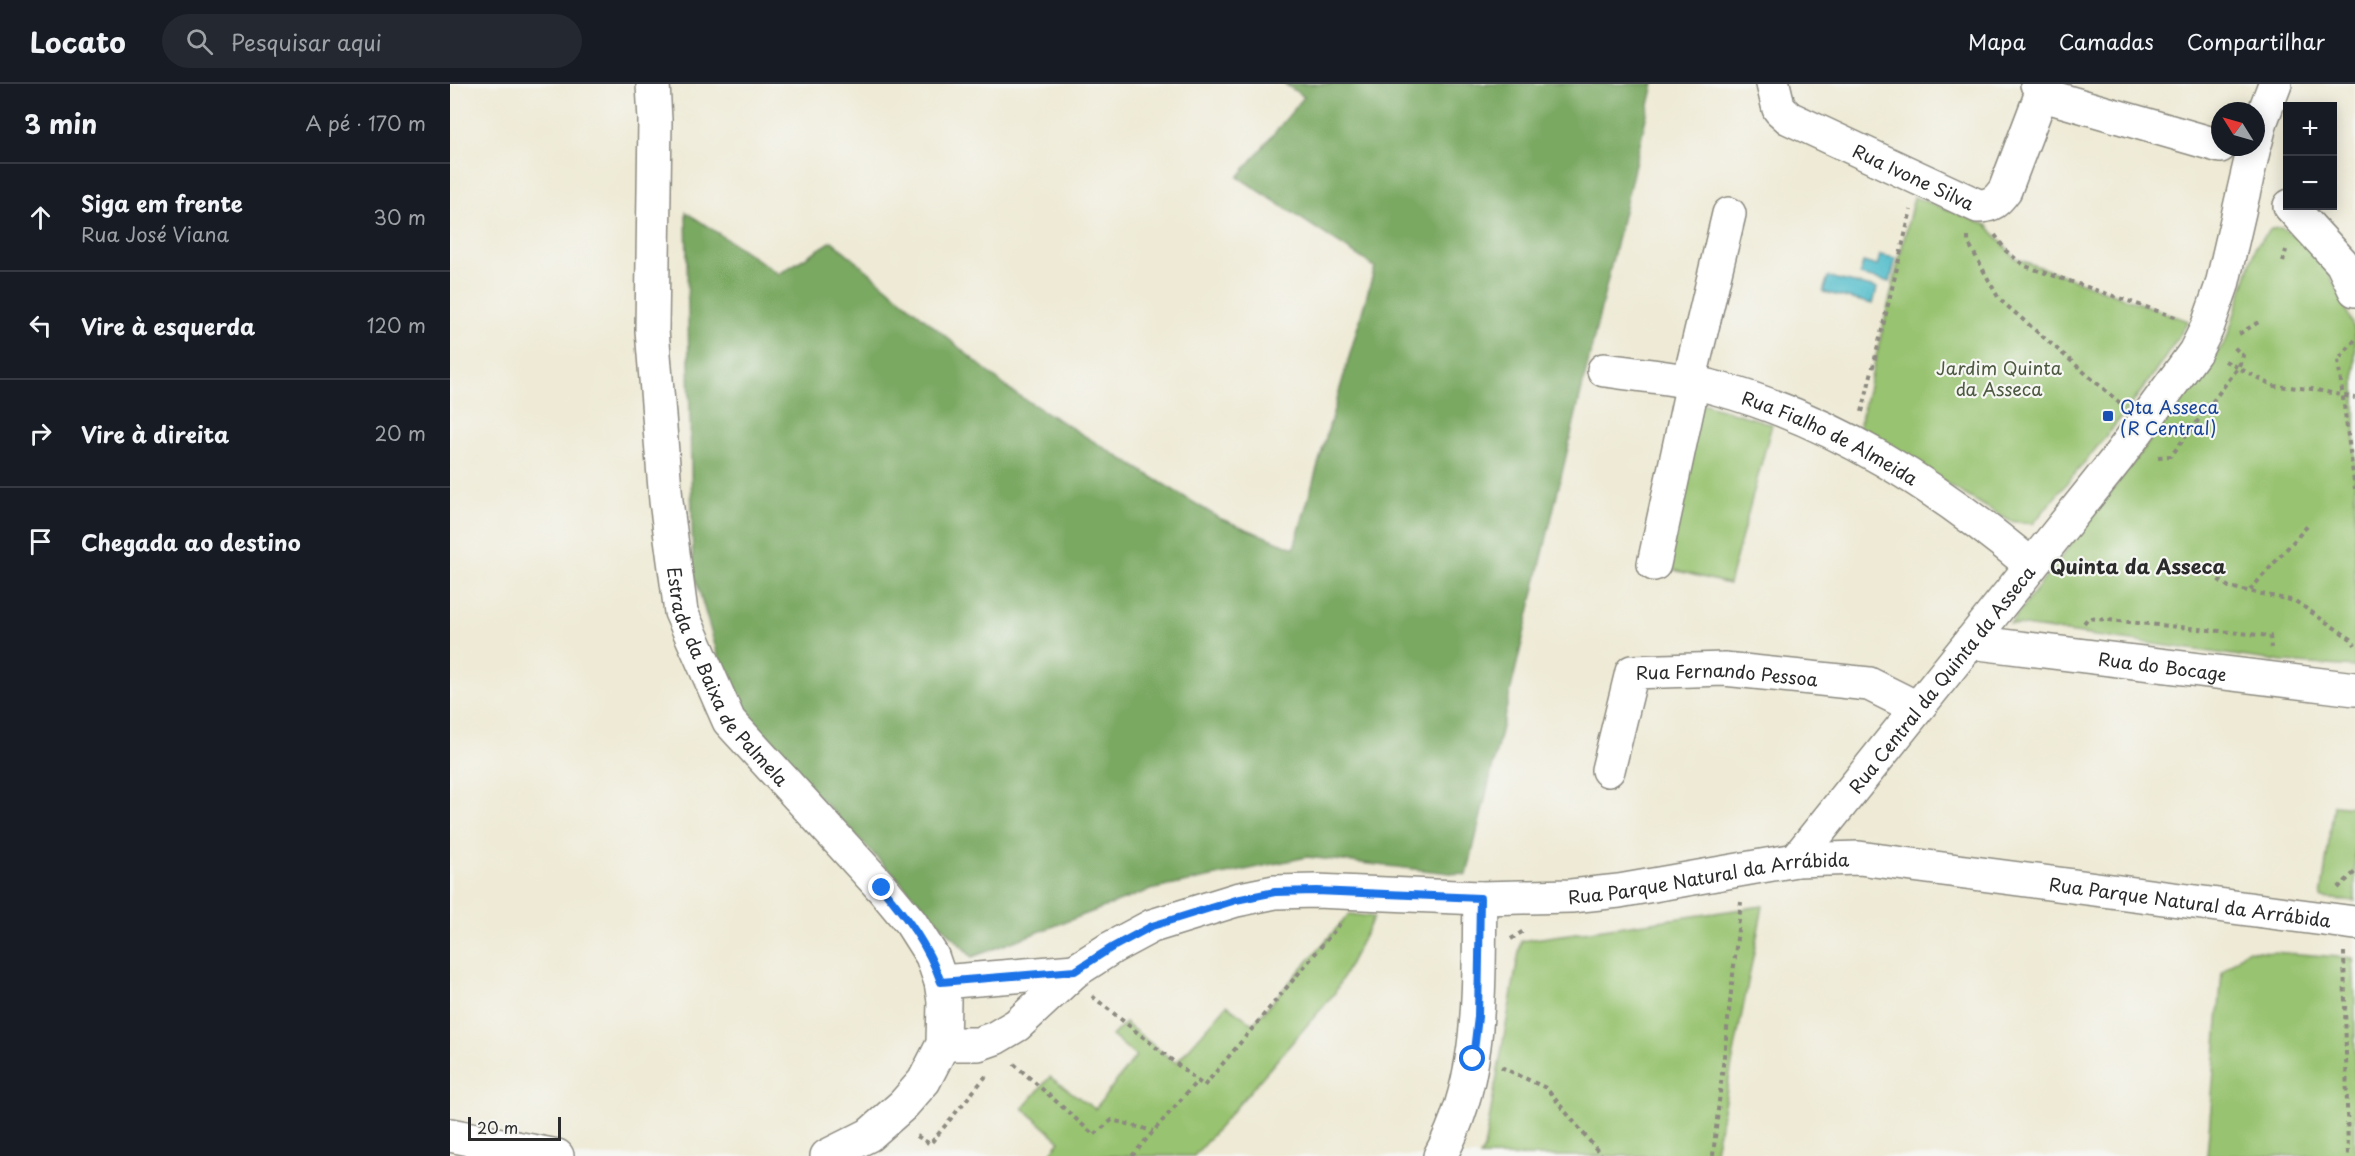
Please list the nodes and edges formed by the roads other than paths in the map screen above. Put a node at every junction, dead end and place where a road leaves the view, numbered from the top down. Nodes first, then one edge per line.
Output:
1 (653, 84) edge
2 (1773, 84) edge
3 (2275, 84) edge
4 (2040, 87) edge
5 (2265, 110) edge
6 (2211, 143) edge
7 (2252, 156) edge
8 (2256, 156) edge
9 (2283, 195) edge
10 (2295, 210) edge
11 (1730, 214) dead end
12 (2351, 269) edge
13 (1604, 370) dead end
14 (1691, 382) junction
15 (1654, 564) dead end
16 (2031, 566) junction
17 (1970, 642) junction
18 (2355, 689) edge
19 (1917, 708) junction
20 (1608, 770) dead end
21 (1796, 860) junction
22 (1480, 898) junction
23 (2355, 923) edge
24 (1072, 974) junction
25 (941, 982) junction
26 (943, 1044) junction
27 (450, 1135) edge
28 (557, 1156) edge
29 (827, 1156) edge
30 (1440, 1156) edge

1 - 25 street, Estrada da Baixa de Palmela
2 - 4 street, Rua Ivone Silva
3 - 5 street, Rua Central da Quinta da Asseca
4 - 6 street
7 - 16 street, Rua Central da Quinta da Asseca
8 - 9 street
10 - 12 street
11 - 14 street
13 - 14 street, Rua Fialho de Almeida
14 - 15 street
14 - 16 street, Rua Fialho de Almeida
16 - 17 street, Rua Central da Quinta da Asseca
17 - 18 street, Rua do Bocage
17 - 19 street, Rua Central da Quinta da Asseca
19 - 20 street, Rua Fernando Pessoa
19 - 21 street, Rua Central da Quinta da Asseca
21 - 22 street, Rua Parque Natural da Arrábida
21 - 23 street, Rua Parque Natural da Arrábida
22 - 24 street, Rua Parque Natural da Arrábida
22 - 30 street
24 - 25 street, Rua Parque Natural da Arrábida
24 - 26 street, Rua Parque Natural da Arrábida
25 - 26 street, Estrada da Baixa de Palmela
26 - 29 street, Estrada da Baixa de Palmela
27 - 28 street

